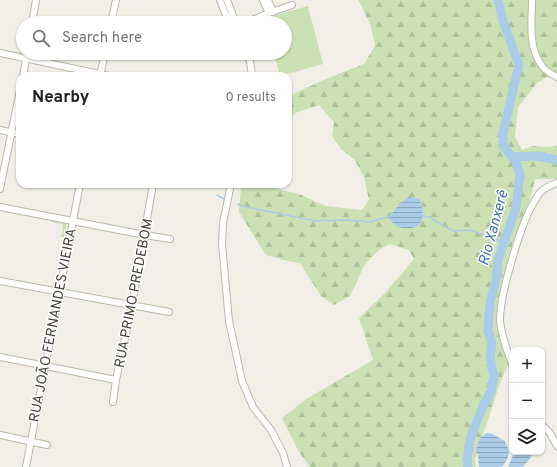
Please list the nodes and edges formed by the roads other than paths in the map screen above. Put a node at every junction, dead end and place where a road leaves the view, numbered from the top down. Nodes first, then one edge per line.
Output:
1 (36, 0) edge
2 (116, 0) edge
3 (220, 0) edge
4 (227, 0) edge
5 (263, 0) edge
6 (268, 0) edge
7 (532, 0) edge
8 (292, 5) dead end
9 (271, 13) junction
10 (33, 16) edge
11 (113, 16) edge
12 (227, 16) edge
13 (233, 16) edge
14 (263, 16) edge
15 (0, 53) edge
16 (16, 55) edge
17 (26, 60) edge
18 (42, 60) edge
19 (103, 60) edge
20 (250, 60) edge
21 (24, 72) edge
22 (88, 72) edge
23 (101, 72) edge
24 (251, 72) edge
25 (557, 77) edge
26 (16, 112) edge
27 (0, 130) edge
28 (12, 133) junction
29 (16, 134) edge
30 (557, 182) edge
31 (79, 188) edge
32 (152, 188) edge
33 (230, 188) edge
34 (0, 189) edge
35 (0, 207) edge
36 (73, 221) junction
37 (145, 235) junction
38 (170, 239) dead end
39 (0, 282) edge
40 (59, 293) junction
41 (132, 305) junction
42 (169, 312) dead end
43 (509, 356) edge
44 (0, 357) edge
45 (44, 366) junction
46 (116, 380) junction
47 (113, 402) dead end
48 (545, 428) edge
49 (0, 435) edge
50 (30, 441) junction
51 (47, 444) dead end
52 (557, 446) edge
53 (26, 467) edge
54 (287, 467) edge

1 - 10 street
2 - 11 street
3 - 12 street
4 - 13 street
5 - 9 street
6 - 9 street
7 - 25 street
8 - 9 street
9 - 14 street
15 - 16 street
17 - 21 street
18 - 22 street
19 - 23 street
20 - 24 street
26 - 28 street
27 - 28 street
28 - 29 street
28 - 34 street
30 - 43 street
31 - 36 street, RUA JOÃO FERNANDES VIEIRA
32 - 37 street, RUA PRIMO PREDEBOM
33 - 54 street
35 - 36 street
36 - 37 street
36 - 40 street, RUA JOÃO FERNANDES VIEIRA
37 - 38 street
37 - 41 street, RUA PRIMO PREDEBOM
39 - 40 street
40 - 41 street
40 - 45 street, RUA JOÃO FERNANDES VIEIRA
41 - 42 street
41 - 46 street, RUA PRIMO PREDEBOM
44 - 45 street
45 - 46 street
45 - 50 street, RUA JOÃO FERNANDES VIEIRA
46 - 47 street, RUA PRIMO PREDEBOM
48 - 52 street
49 - 50 street
50 - 51 street
50 - 53 street, RUA JOÃO FERNANDES VIEIRA

